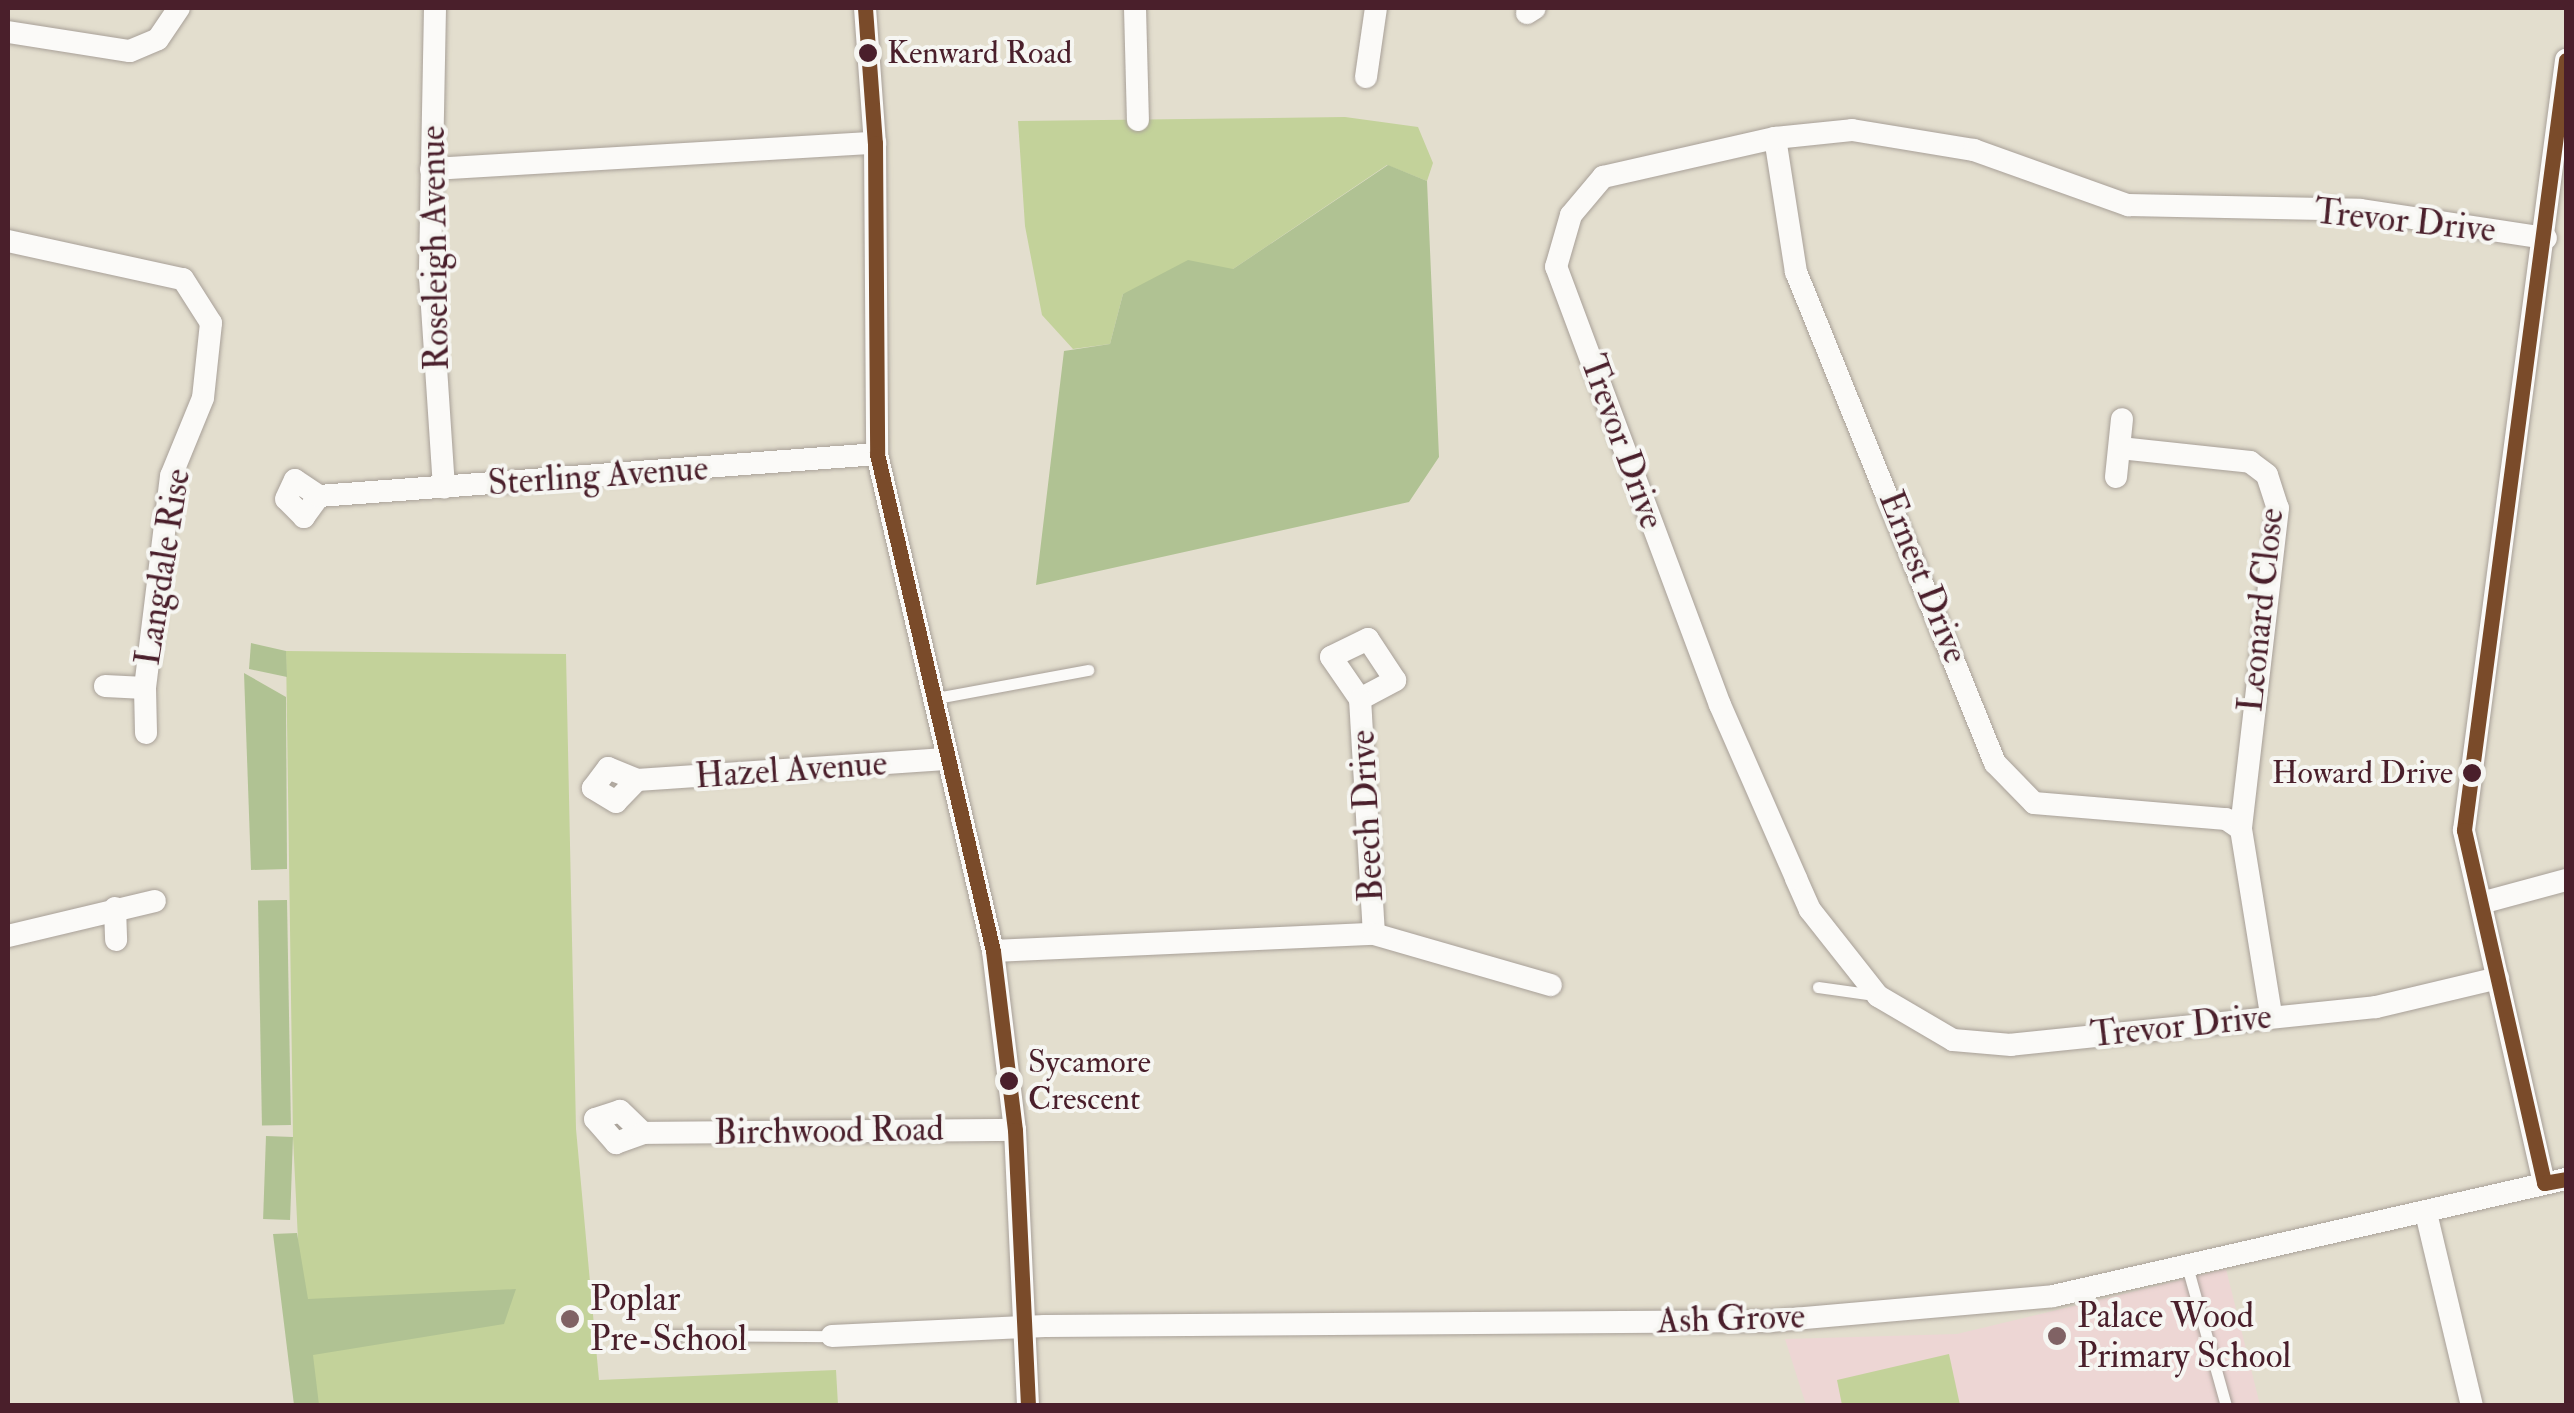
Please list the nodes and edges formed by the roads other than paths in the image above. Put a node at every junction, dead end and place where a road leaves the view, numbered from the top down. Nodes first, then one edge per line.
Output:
1 (180, 8) edge
2 (435, 8) edge
3 (865, 8) edge
4 (1136, 8) edge
5 (1376, 8) edge
6 (8, 32) edge
7 (2566, 60) edge
8 (1366, 78) dead end
9 (1138, 120) dead end
10 (1775, 138) junction
11 (875, 143) junction
12 (430, 168) junction
13 (2546, 238) junction
14 (8, 241) edge
15 (2122, 418) dead end
16 (2120, 448) junction
17 (878, 454) junction
18 (2116, 477) dead end
19 (444, 488) junction
20 (318, 496) dead end
21 (1088, 670) dead end
22 (105, 686) dead end
23 (145, 688) junction
24 (931, 699) junction
25 (1360, 699) dead end
26 (146, 733) dead end
27 (944, 759) junction
28 (637, 780) dead end
29 (2241, 829) junction
30 (2566, 880) edge
31 (155, 901) dead end
32 (2481, 903) junction
33 (115, 908) junction
34 (1374, 934) junction
35 (8, 936) edge
36 (116, 940) dead end
37 (993, 951) junction
38 (2498, 978) junction
39 (1551, 985) dead end
40 (1818, 987) dead end
41 (1878, 996) junction
42 (2272, 1016) junction
43 (1016, 1130) junction
44 (643, 1133) dead end
45 (2555, 1181) edge
46 (2426, 1213) junction
47 (2187, 1266) junction
48 (1026, 1328) junction
49 (669, 1336) dead end
50 (832, 1336) joint
51 (1028, 1406) edge
52 (2226, 1406) edge
53 (2472, 1406) edge

1 - 6 street
2 - 12 street, Roseleigh Avenue
3 - 11 street
4 - 9 street
5 - 8 street
7 - 13 street
10 - 13 street, Trevor Drive
10 - 29 street, Ernest Drive
10 - 41 street, Trevor Drive
11 - 12 street
11 - 17 street
12 - 19 street, Roseleigh Avenue
13 - 32 street
14 - 23 street, Langdale Rise
15 - 16 street
16 - 18 street
16 - 29 street, Leonard Close
17 - 19 street, Sterling Avenue
17 - 24 street
19 - 20 street, Sterling Avenue
21 - 24 lane
22 - 23 street, Langdale Rise
23 - 26 street, Langdale Rise
24 - 27 street
25 - 34 street, Beech Drive
27 - 28 street, Hazel Avenue
27 - 37 street
29 - 42 street, Leonard Close
30 - 32 street
31 - 33 street
32 - 38 street
33 - 35 street
33 - 36 street
34 - 37 street
34 - 39 street
37 - 43 street
38 - 42 street, Trevor Drive
38 - 45 street
40 - 41 lane
41 - 42 street, Trevor Drive
43 - 44 street, Birchwood Road
43 - 48 street
45 - 46 street, Ash Grove
46 - 47 street, Ash Grove
46 - 53 street
47 - 48 street, Ash Grove
47 - 52 lane
48 - 50 street, Ash Grove
48 - 51 street
49 - 50 lane

